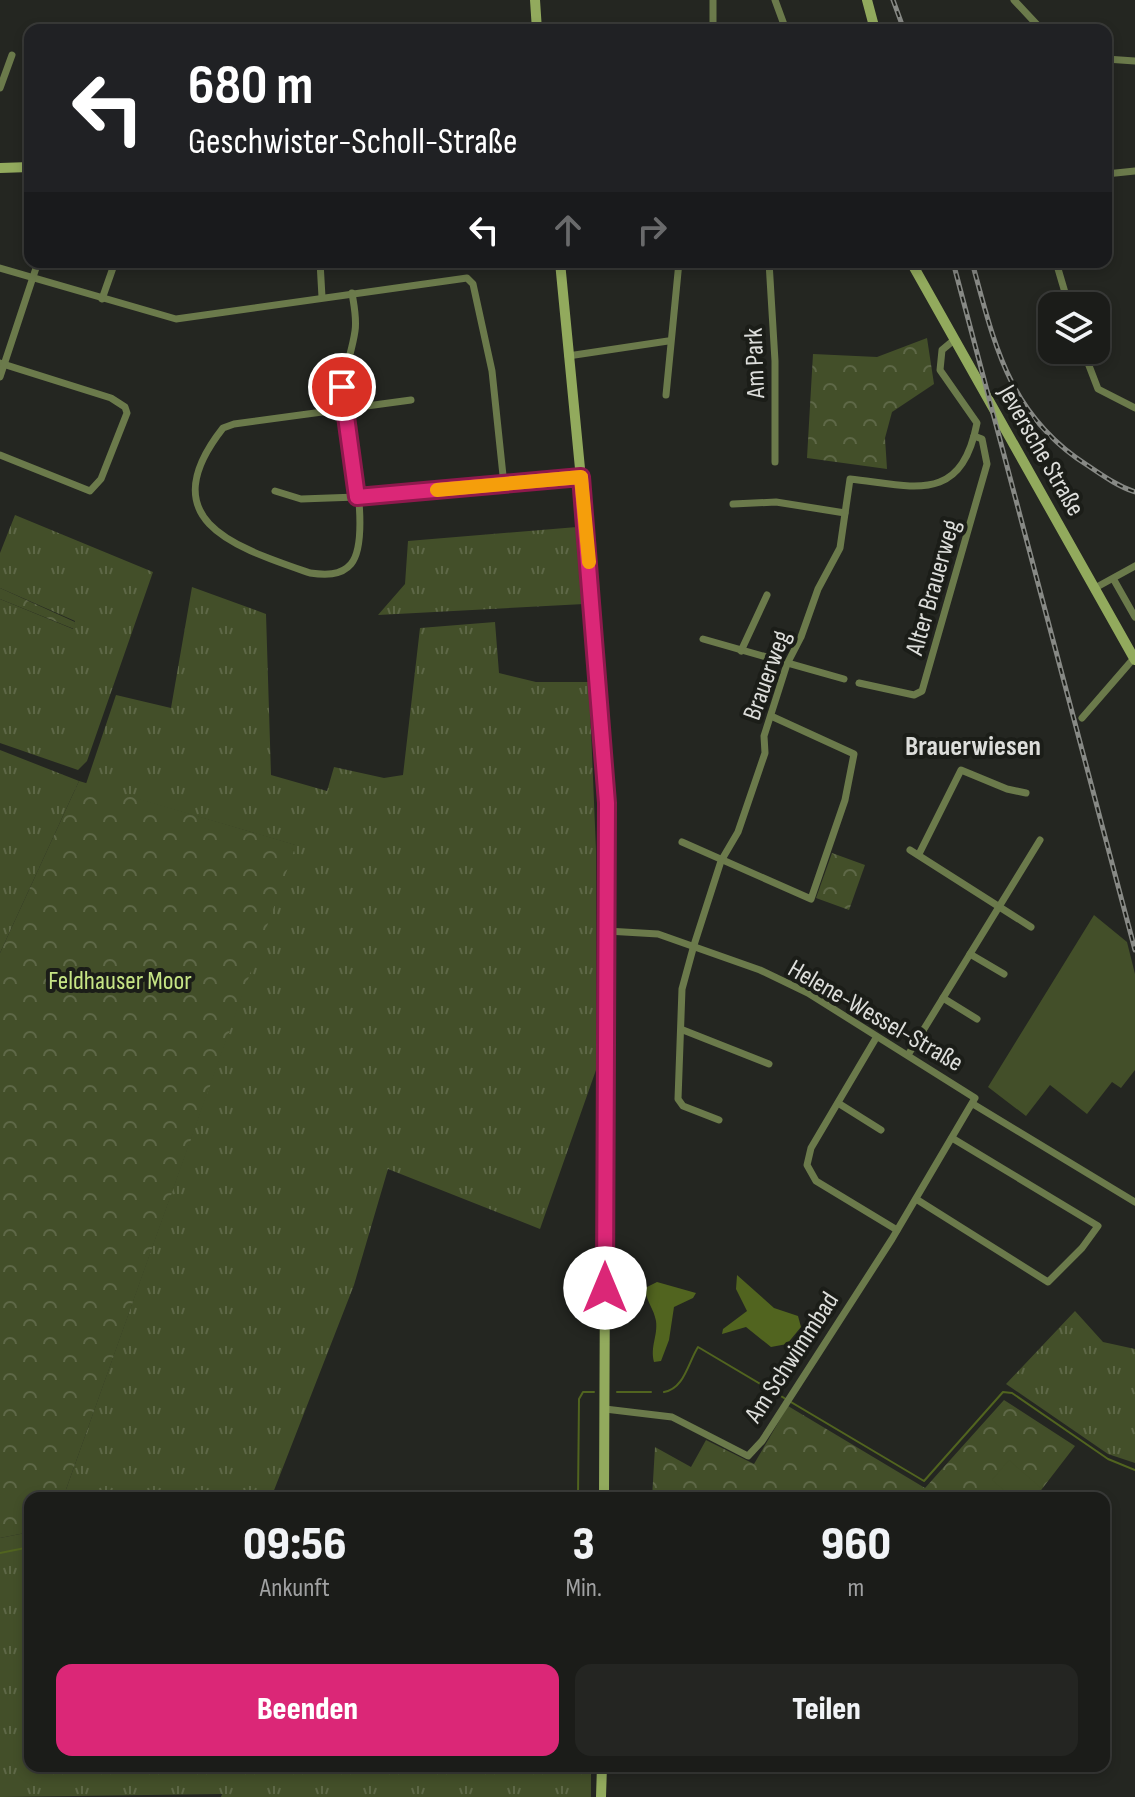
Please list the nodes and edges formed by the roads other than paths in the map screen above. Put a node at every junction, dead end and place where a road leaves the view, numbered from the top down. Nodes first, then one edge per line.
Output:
1 (535, 0) edge
2 (713, 0) edge
3 (775, 0) edge
4 (867, 0) edge
5 (1014, 0) edge
6 (537, 24) edge
7 (713, 24) edge
8 (784, 24) edge
9 (873, 24) edge
10 (1036, 24) edge
11 (12, 55) dead end
12 (1112, 59) edge
13 (1135, 61) edge
14 (0, 88) edge
15 (24, 167) edge
16 (0, 168) edge
17 (1135, 171) edge
18 (1112, 173) edge
19 (0, 268) edge
20 (36, 268) edge
21 (113, 268) edge
22 (320, 268) edge
23 (561, 268) edge
24 (678, 268) edge
25 (769, 268) edge
26 (914, 268) edge
27 (1058, 268) edge
28 (33, 278) junction
29 (1065, 292) edge
30 (352, 293) junction
31 (322, 297) junction
32 (102, 299) junction
33 (954, 340) junction
34 (668, 341) junction
35 (568, 356) junction
36 (3, 364) edge
37 (1088, 364) edge
38 (0, 377) edge
39 (666, 395) dead end
40 (411, 400) dead end
41 (345, 407) junction
42 (1135, 408) edge
43 (974, 436) junction
44 (0, 455) edge
45 (775, 462) dead end
46 (581, 477) junction
47 (504, 485) junction
48 (275, 491) dead end
49 (357, 497) junction
50 (733, 504) dead end
51 (845, 513) junction
52 (1135, 566) edge
53 (1114, 580) junction
54 (1095, 588) junction
55 (767, 595) dead end
56 (1135, 617) edge
57 (703, 639) dead end
58 (741, 651) junction
59 (1134, 659) edge
60 (787, 664) junction
61 (844, 679) dead end
62 (859, 683) dead end
63 (771, 716) junction
64 (1082, 718) dead end
65 (1026, 793) dead end
66 (1040, 840) dead end
67 (682, 842) dead end
68 (910, 850) dead end
69 (919, 854) junction
70 (721, 861) junction
71 (997, 908) junction
72 (1031, 927) dead end
73 (607, 931) junction
74 (694, 945) junction
75 (970, 954) junction
76 (1004, 974) dead end
77 (943, 998) junction
78 (977, 1019) dead end
79 (683, 1030) junction
80 (876, 1038) junction
81 (908, 1055) junction
82 (769, 1064) dead end
83 (838, 1103) junction
84 (973, 1104) junction
85 (719, 1120) dead end
86 (881, 1130) dead end
87 (952, 1138) junction
88 (916, 1199) junction
89 (1135, 1202) edge
90 (897, 1230) junction
91 (605, 1409) junction
92 (604, 1492) edge
93 (602, 1772) edge
94 (601, 1797) edge

1 - 6 street
2 - 7 street
3 - 8 street
4 - 9 street
5 - 10 street
11 - 14 street
12 - 13 street
15 - 16 street
17 - 18 street
19 - 28 street
20 - 28 street
21 - 32 street
22 - 31 street
23 - 35 street
24 - 34 street
25 - 45 street, Am Park
26 - 33 street, Jeversche Straße
27 - 29 street
28 - 32 street
28 - 36 street
30 - 31 street
30 - 41 street
30 - 47 street
31 - 32 street
33 - 43 street
33 - 54 street, Jeversche Straße
34 - 35 street
34 - 39 street
35 - 46 street
36 - 38 street
36 - 44 street
37 - 42 street
40 - 41 street
41 - 49 street
41 - 49 street
43 - 51 street, Brauerweg
43 - 62 street, Alter Brauerweg
46 - 47 street
46 - 73 street
47 - 49 street
48 - 49 street
50 - 51 street
51 - 60 street, Brauerweg
52 - 53 street
53 - 54 street
53 - 56 street
54 - 59 street, Jeversche Straße
55 - 58 street
57 - 58 street
58 - 60 street
59 - 64 street
60 - 61 street
60 - 63 street, Brauerweg
63 - 70 street, Brauerweg
63 - 70 street
65 - 69 street
66 - 71 street
67 - 70 street
68 - 69 street
69 - 71 street
70 - 74 street, Brauerweg
71 - 72 street
71 - 75 street
73 - 74 street, Helene-Wessel-Straße
73 - 91 street
74 - 79 street, Brauerweg
74 - 80 street, Helene-Wessel-Straße
75 - 76 street
75 - 77 street
77 - 78 street
77 - 81 street
79 - 82 street
79 - 85 street, Brauerweg
80 - 81 street, Helene-Wessel-Straße
80 - 83 street
81 - 84 street, Helene-Wessel-Straße
83 - 86 street
83 - 90 street
84 - 87 street, Helene-Wessel-Straße
84 - 89 street
87 - 88 street, Helene-Wessel-Straße
87 - 88 street
88 - 90 street, Helene-Wessel-Straße
90 - 91 street, Am Schwimmbad
91 - 92 street
93 - 94 street

